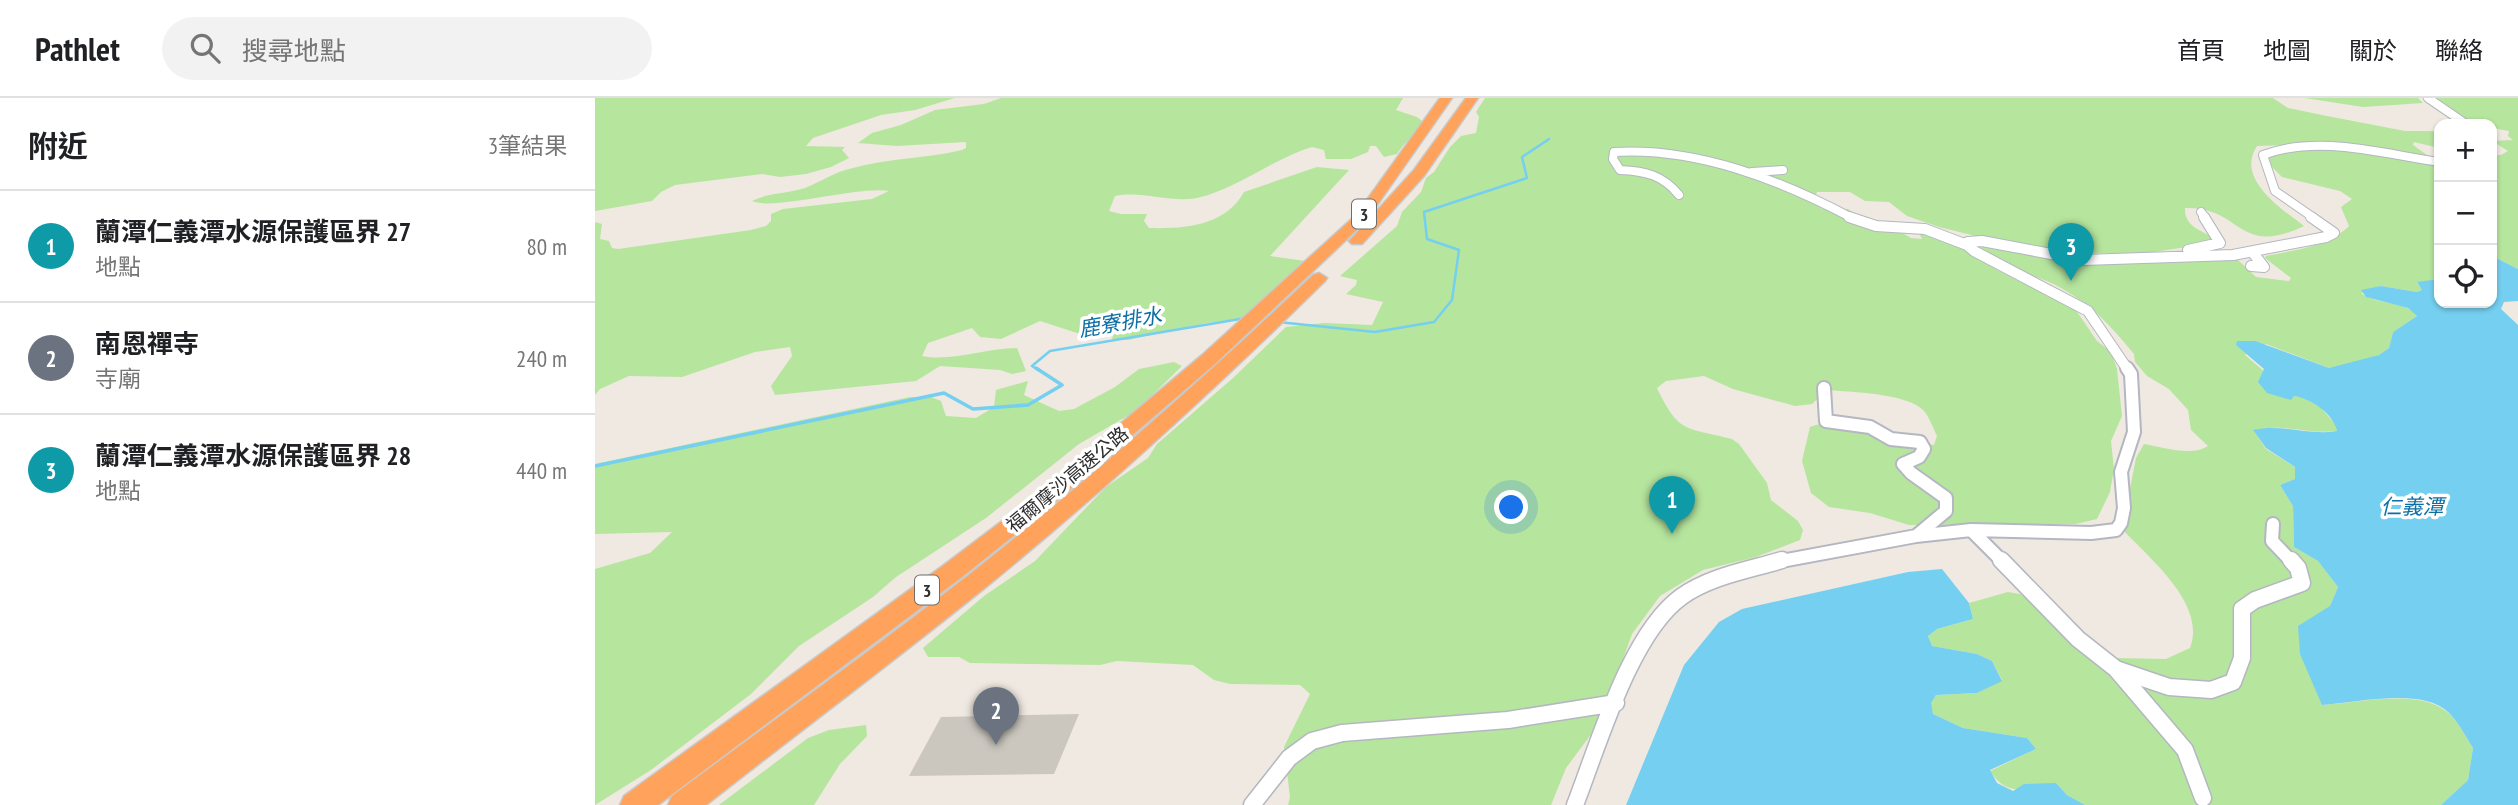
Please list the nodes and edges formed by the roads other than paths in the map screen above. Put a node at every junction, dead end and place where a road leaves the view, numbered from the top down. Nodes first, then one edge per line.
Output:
1 (1446, 98) edge
2 (1472, 98) edge
3 (2428, 98) edge
4 (2459, 119) edge
5 (2434, 161) edge
6 (1783, 170) dead end
7 (1745, 172) junction
8 (1679, 195) dead end
9 (2201, 212) dead end
10 (1967, 245) junction
11 (2253, 253) junction
12 (2179, 257) junction
13 (2251, 266) dead end
14 (1307, 279) junction
15 (1218, 363) junction
16 (1824, 388) dead end
17 (2273, 524) dead end
18 (1971, 530) junction
19 (1916, 536) junction
20 (2116, 669) junction
21 (1616, 703) junction
22 (2203, 798) dead end
23 (635, 805) edge
24 (683, 805) edge
25 (1252, 805) edge
26 (1575, 805) edge

1 - 14 highway, 福爾摩沙高速公路 / 3
2 - 14 highway, 福爾摩沙高速公路 / 3
3 - 4 street
5 - 11 street
6 - 7 street
7 - 8 street
7 - 10 street
9 - 12 street
10 - 12 street
10 - 18 street
11 - 12 street
11 - 13 street
14 - 15 highway, 福爾摩沙高速公路 / 3
15 - 23 highway, 福爾摩沙高速公路 / 3
15 - 24 highway, 福爾摩沙高速公路 / 3
16 - 19 street
17 - 20 street
18 - 19 street
18 - 20 street
19 - 21 street
20 - 22 street
21 - 25 street
21 - 26 street

